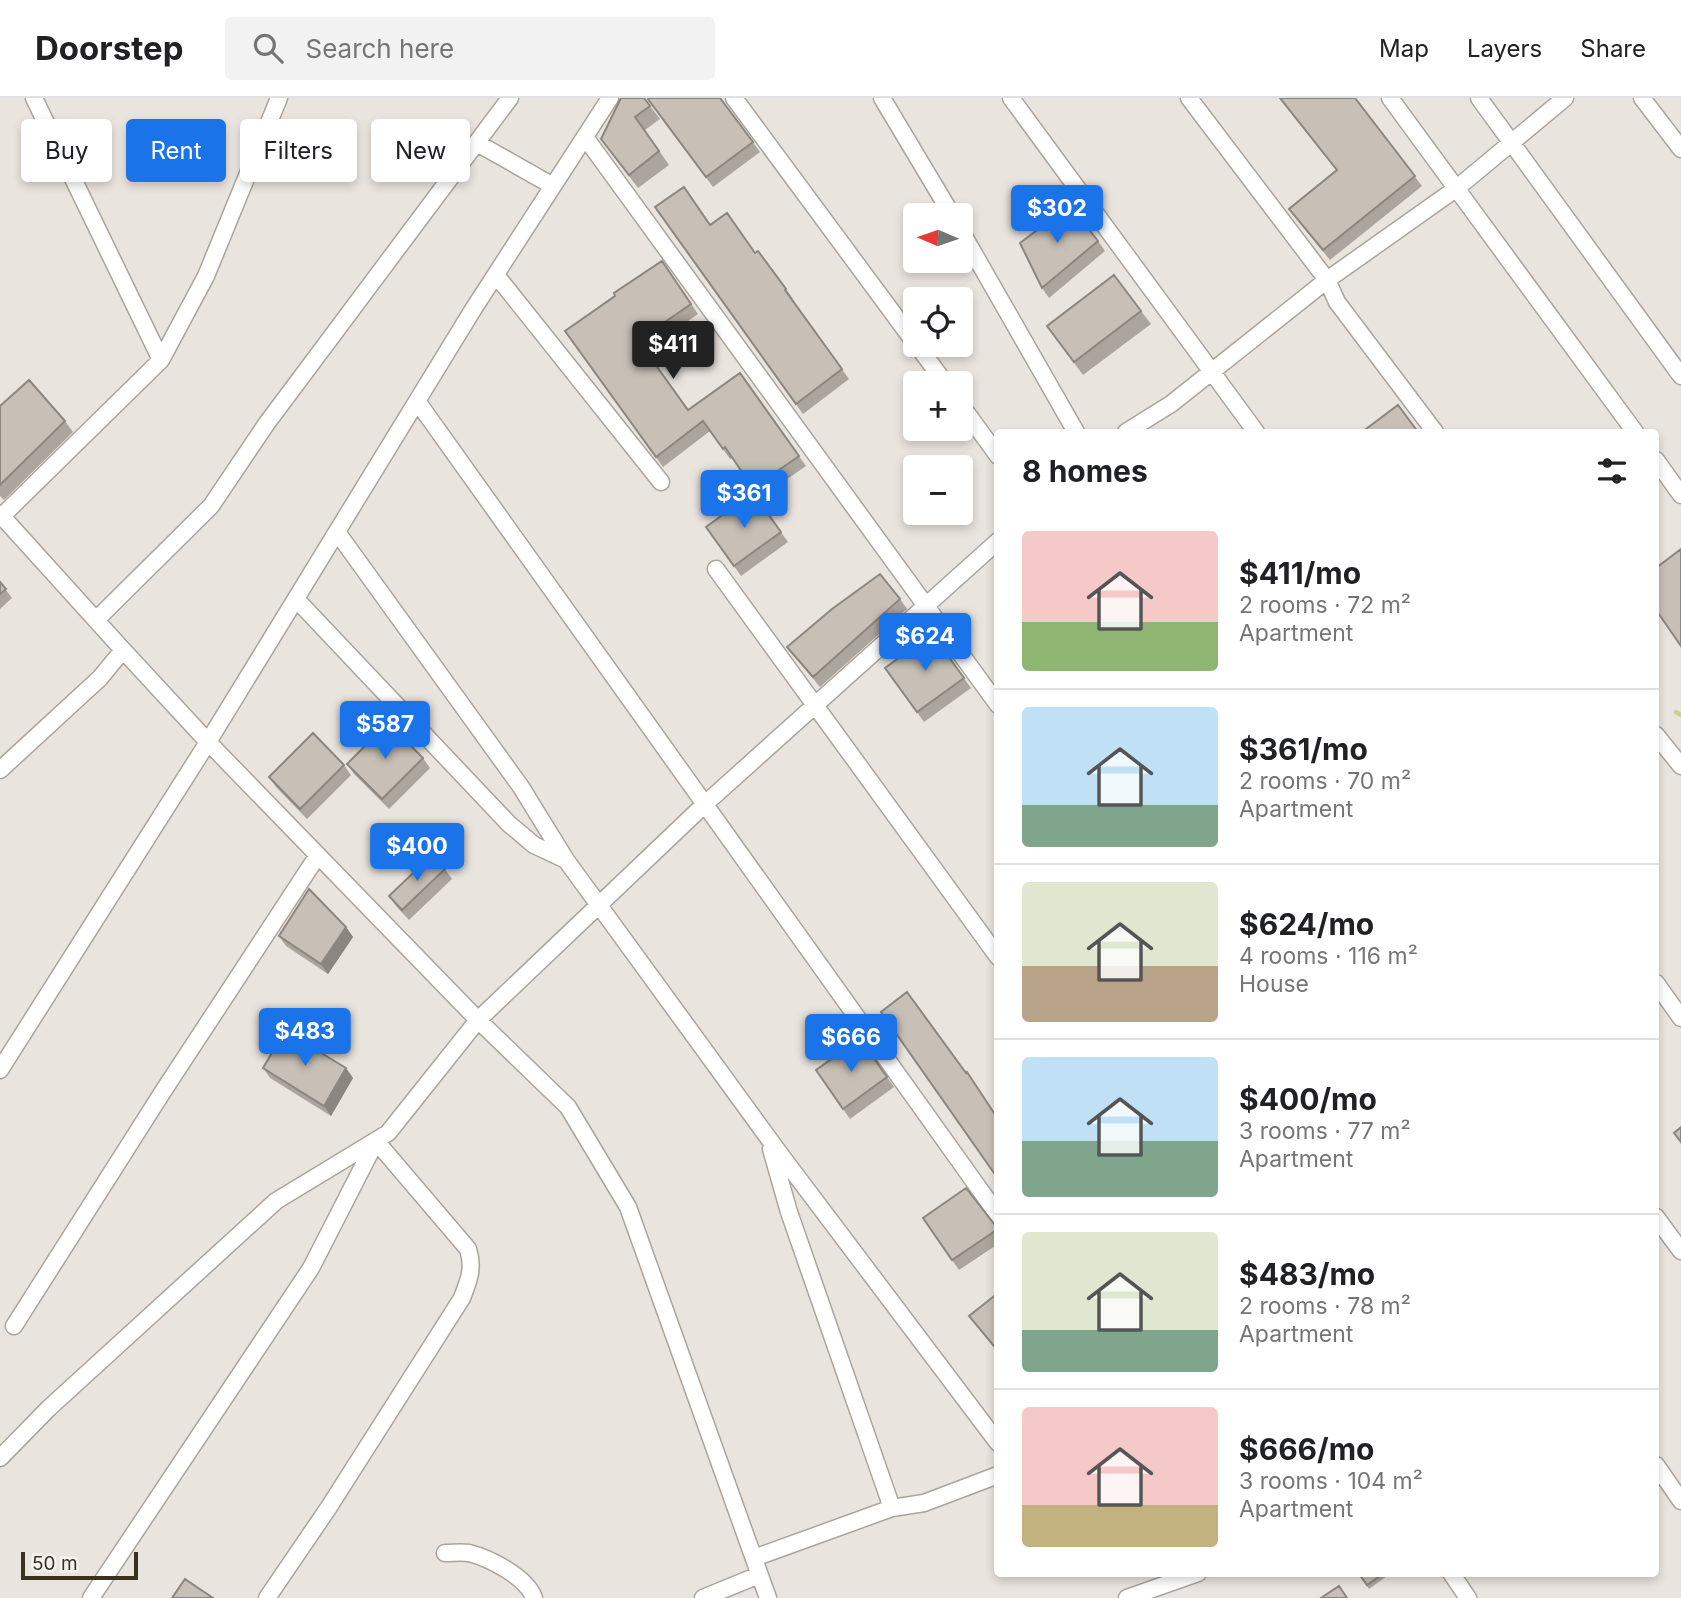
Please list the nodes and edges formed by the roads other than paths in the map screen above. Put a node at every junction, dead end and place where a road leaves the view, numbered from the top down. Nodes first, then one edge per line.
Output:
1 (34, 98) edge
2 (510, 98) edge
3 (610, 98) edge
4 (734, 98) edge
5 (882, 98) edge
6 (1011, 98) edge
7 (1189, 98) edge
8 (1390, 98) edge
9 (1479, 98) edge
10 (1565, 98) edge
11 (1642, 98) edge
12 (277, 100) edge
13 (585, 136) junction
14 (1510, 142) junction
15 (477, 143) junction
16 (1681, 149) edge
17 (553, 186) junction
18 (1457, 188) junction
19 (944, 203) edge
20 (973, 252) edge
21 (496, 275) junction
22 (1327, 280) junction
23 (903, 326) edge
24 (162, 360) junction
25 (1212, 372) junction
26 (1681, 376) edge
27 (417, 401) junction
28 (973, 422) edge
29 (1074, 429) edge
30 (1131, 429) edge
31 (1254, 429) edge
32 (1433, 429) edge
33 (1633, 429) edge
34 (994, 450) edge
35 (1659, 464) edge
36 (661, 482) dead end
37 (1681, 495) edge
38 (1, 516) edge
39 (337, 532) junction
40 (994, 545) edge
41 (716, 569) dead end
42 (296, 599) junction
43 (925, 606) junction
44 (96, 620) junction
45 (123, 650) junction
46 (994, 700) edge
47 (815, 705) junction
48 (1659, 739) edge
49 (208, 742) junction
50 (1681, 766) edge
51 (0, 770) edge
52 (705, 804) junction
53 (318, 855) junction
54 (566, 860) junction
55 (600, 904) junction
56 (994, 951) edge
57 (1659, 987) edge
58 (1681, 1018) edge
59 (478, 1020) junction
60 (0, 1070) edge
61 (768, 1136) junction
62 (376, 1141) junction
63 (994, 1209) edge
64 (1659, 1221) edge
65 (1669, 1236) edge
66 (1681, 1251) edge
67 (14, 1326) dead end
68 (994, 1438) edge
69 (0, 1458) edge
70 (1659, 1469) edge
71 (994, 1476) edge
72 (1681, 1501) edge
73 (892, 1508) junction
74 (446, 1553) dead end
75 (754, 1558) junction
76 (760, 1575) junction
77 (1187, 1577) edge
78 (1454, 1577) edge
79 (91, 1598) edge
80 (267, 1598) edge
81 (534, 1598) edge
82 (703, 1598) edge
83 (768, 1598) edge
84 (1127, 1598) edge
85 (1468, 1598) edge

1 - 24 street
2 - 15 street
3 - 13 street
4 - 23 street
5 - 19 street
6 - 25 street
7 - 22 street
8 - 18 street
9 - 14 street
10 - 14 street
11 - 16 street
12 - 24 street
13 - 17 street
13 - 43 street
14 - 18 street
14 - 26 street
15 - 17 street
15 - 44 street
17 - 21 street
18 - 22 street
18 - 33 street
20 - 29 street
21 - 27 street
21 - 36 street
22 - 25 street
22 - 32 street
24 - 38 street
25 - 30 street
25 - 31 street
27 - 39 street
27 - 52 street
28 - 34 street
35 - 37 street
38 - 44 street
39 - 42 street
39 - 54 street
40 - 43 street
41 - 47 street
42 - 49 street
42 - 54 street
43 - 46 street
43 - 47 street
44 - 45 street
45 - 49 street
45 - 51 street
47 - 52 street
47 - 56 street
48 - 50 street
49 - 53 street
49 - 60 street
52 - 55 street
52 - 63 street
53 - 59 street
53 - 67 street
54 - 55 street
55 - 59 street
55 - 61 street
57 - 58 street
59 - 62 street
59 - 75 street
61 - 68 street
61 - 73 street
62 - 69 street
62 - 79 street
62 - 80 street
64 - 65 street
65 - 66 street
70 - 72 street
71 - 73 street
73 - 75 street
74 - 81 street
75 - 76 street
76 - 82 street
76 - 83 street
77 - 84 street
78 - 85 street

